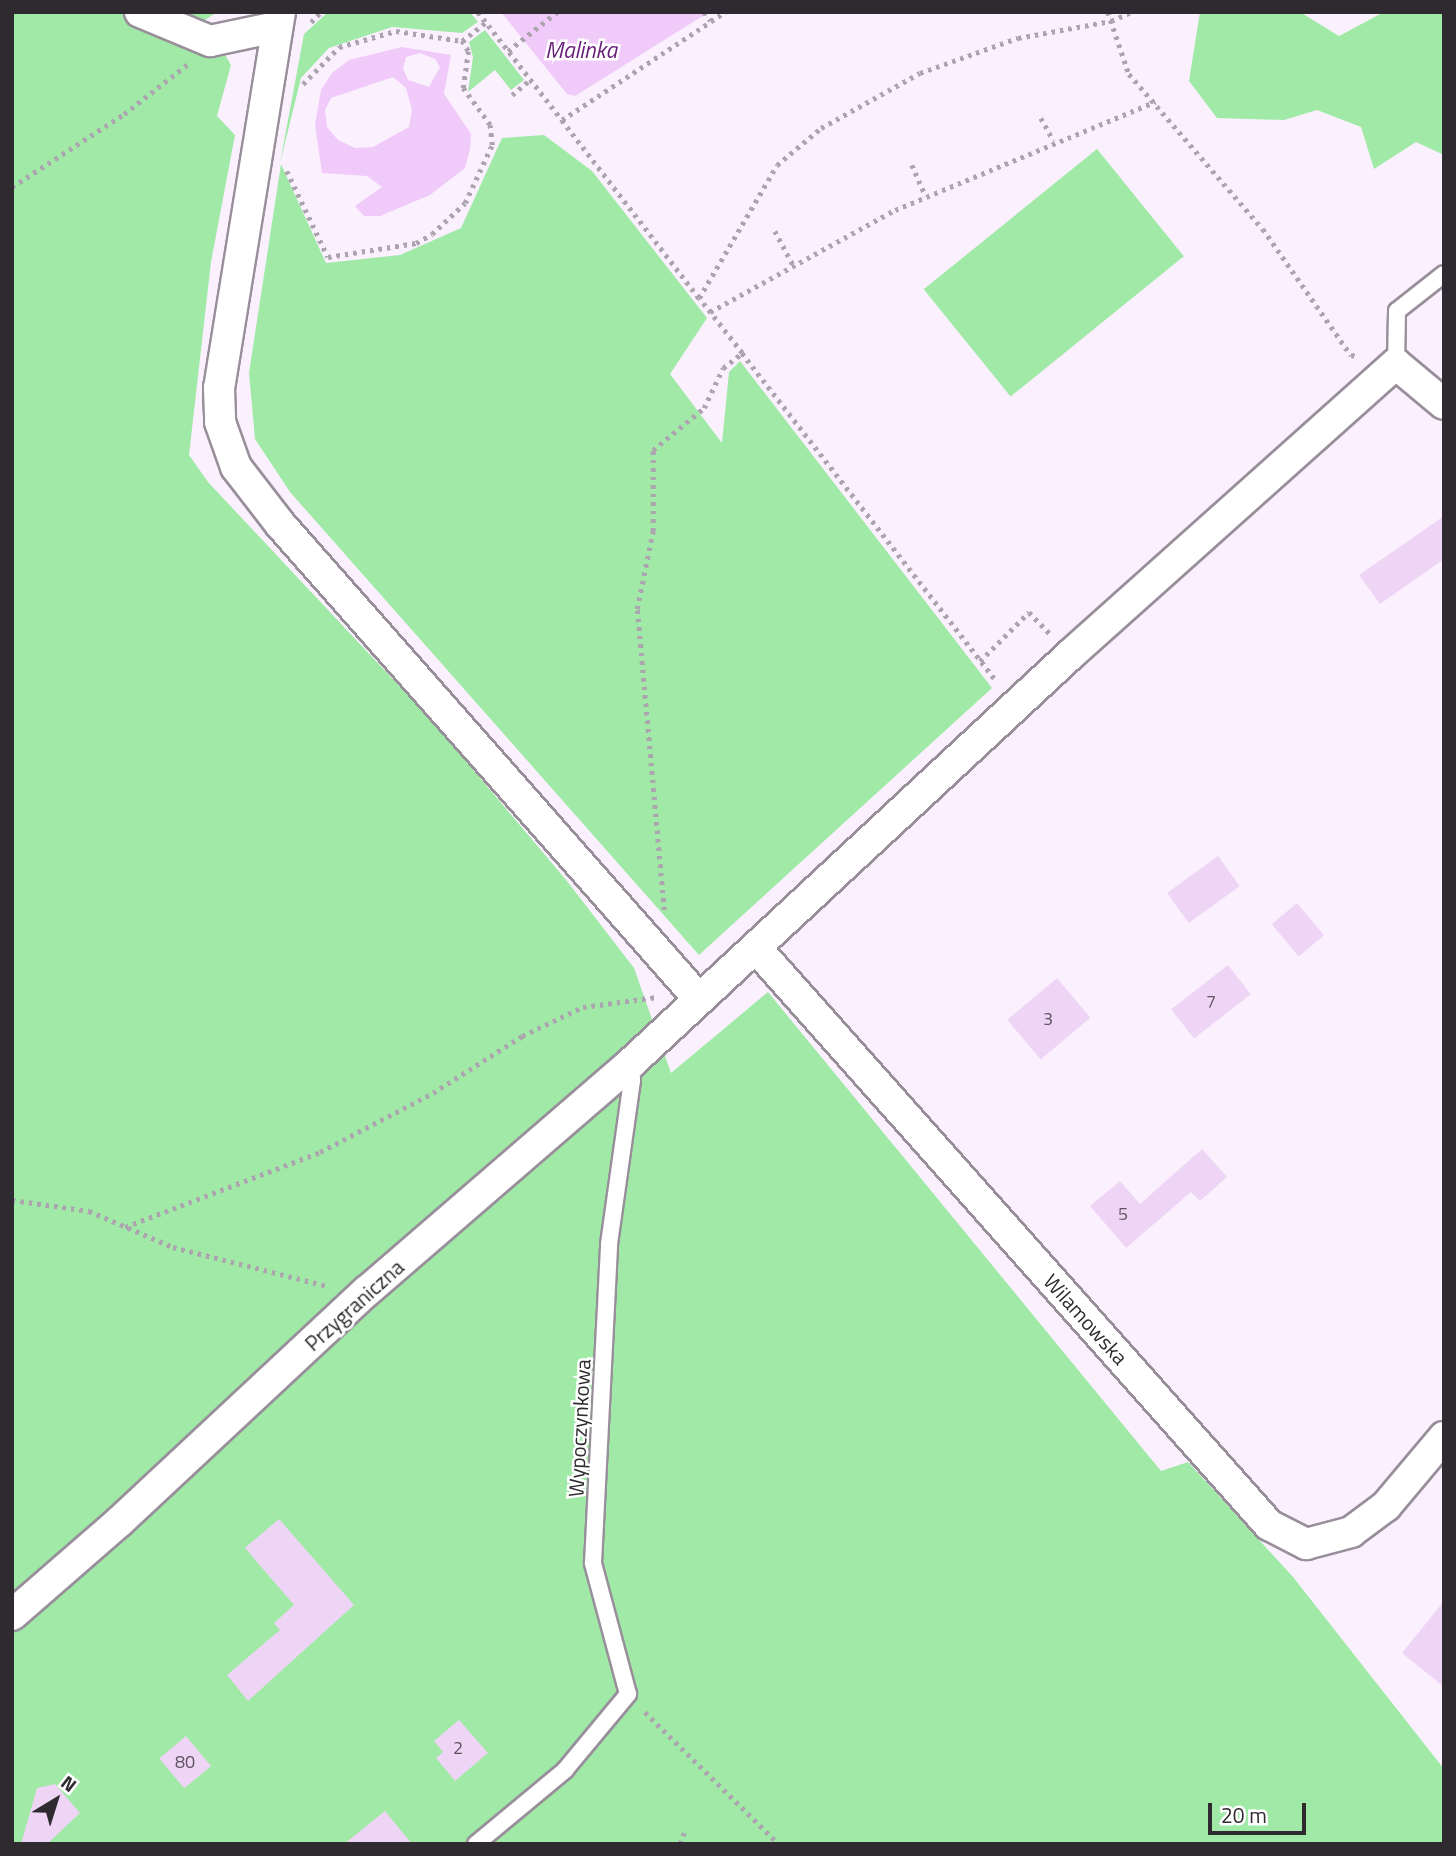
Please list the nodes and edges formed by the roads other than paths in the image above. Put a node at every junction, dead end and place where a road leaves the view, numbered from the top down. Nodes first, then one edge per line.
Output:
1 (140, 12) edge
2 (278, 20) edge
3 (1444, 274) edge
4 (1396, 364) junction
5 (1444, 404) edge
6 (756, 948) junction
7 (699, 999) junction
8 (631, 1063) junction
9 (1444, 1437) edge
10 (12, 1615) edge
11 (475, 1844) edge

1 - 2 street
2 - 7 street
3 - 4 lane
4 - 5 street
4 - 6 street, Przygraniczna
6 - 7 street, Przygraniczna
6 - 9 street, Wilamowska
7 - 8 street, Przygraniczna
8 - 10 street, Przygraniczna
8 - 11 lane, Wypoczynkowa

